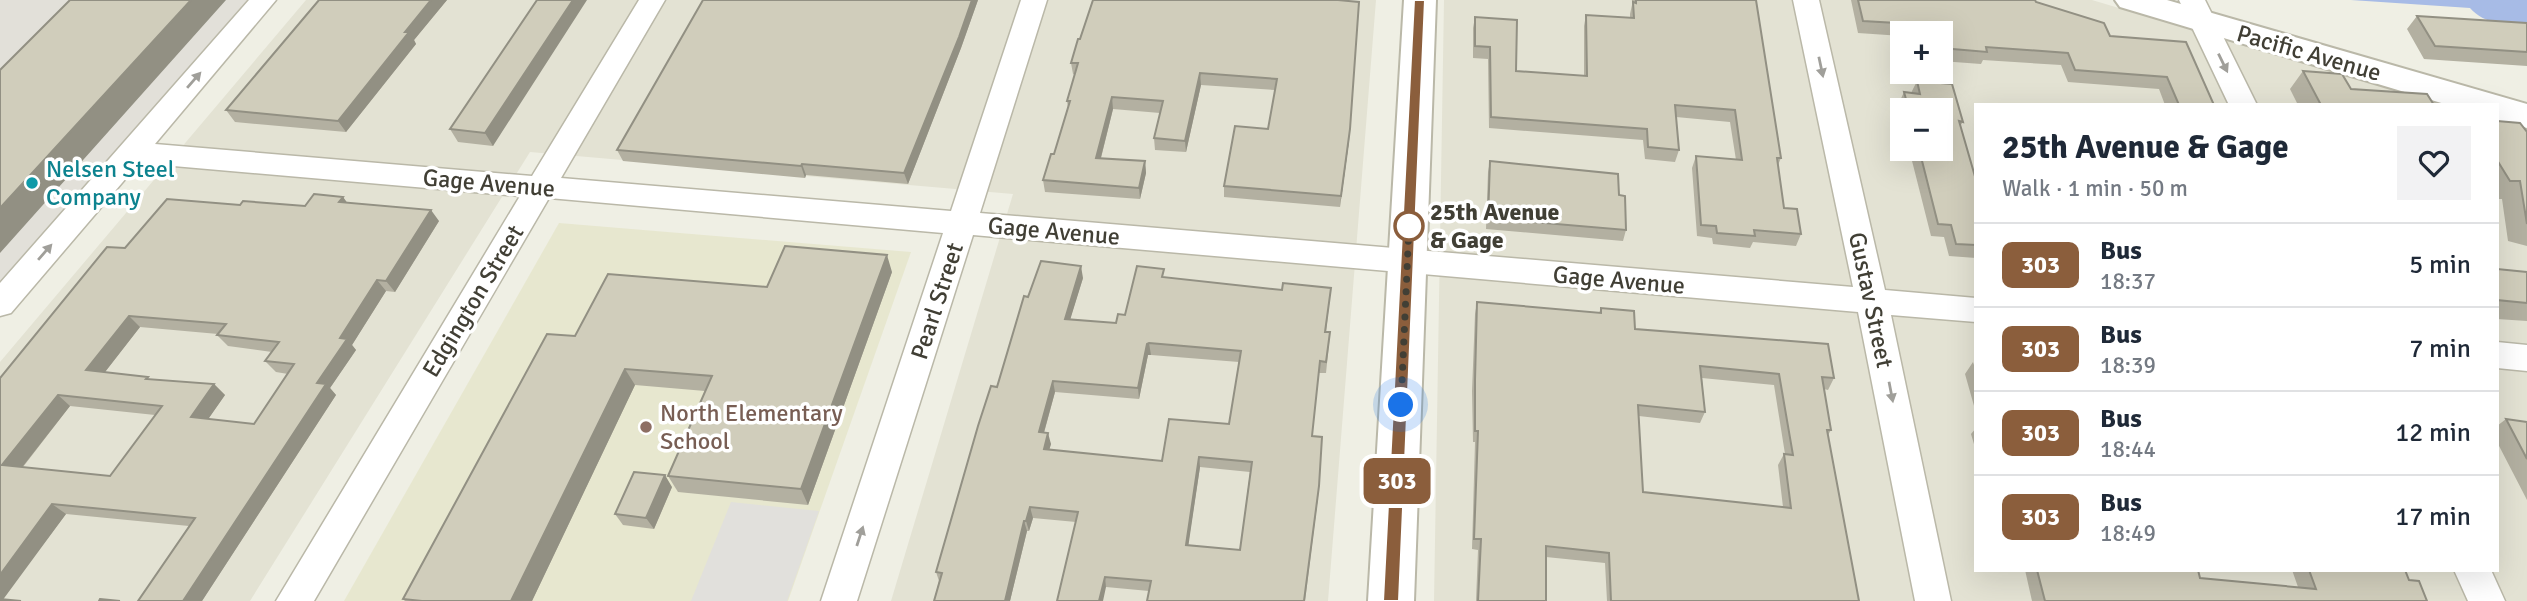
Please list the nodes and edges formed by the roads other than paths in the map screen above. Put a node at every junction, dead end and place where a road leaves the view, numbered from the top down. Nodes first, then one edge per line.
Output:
1 (263, 0) edge
2 (652, 0) edge
3 (1034, 0) edge
4 (1420, 0) edge
5 (1806, 0) edge
6 (2131, 0) edge
7 (2197, 11) edge
8 (2242, 103) edge
9 (2482, 103) edge
10 (2499, 109) edge
11 (2527, 116) edge
12 (132, 152) junction
13 (541, 187) junction
14 (962, 223) junction
15 (1407, 261) junction
16 (1872, 301) junction
17 (0, 304) edge
18 (1974, 310) edge
19 (2499, 355) edge
20 (2527, 358) edge
21 (2473, 572) edge
22 (294, 601) edge
23 (839, 601) edge
24 (1391, 601) edge
25 (1933, 601) edge
26 (2487, 601) edge

12 -> 1 street
2 - 13 street, Edgington Street
3 - 14 street, Pearl Street
4 - 15 street
5 -> 16 street, Gustav Street
6 - 7 street, Pacific Avenue
7 -> 8 street
7 - 9 street, Pacific Avenue
10 - 11 street
12 - 13 street, Gage Avenue
17 -> 12 street
13 - 14 street, Gage Avenue
13 - 22 street, Edgington Street
14 - 15 street, Gage Avenue
23 -> 14 street, Pearl Street
15 - 16 street, Gage Avenue
15 - 24 street
16 - 18 street, Gage Avenue
16 -> 25 street, Gustav Street
19 - 20 street
21 - 26 street

